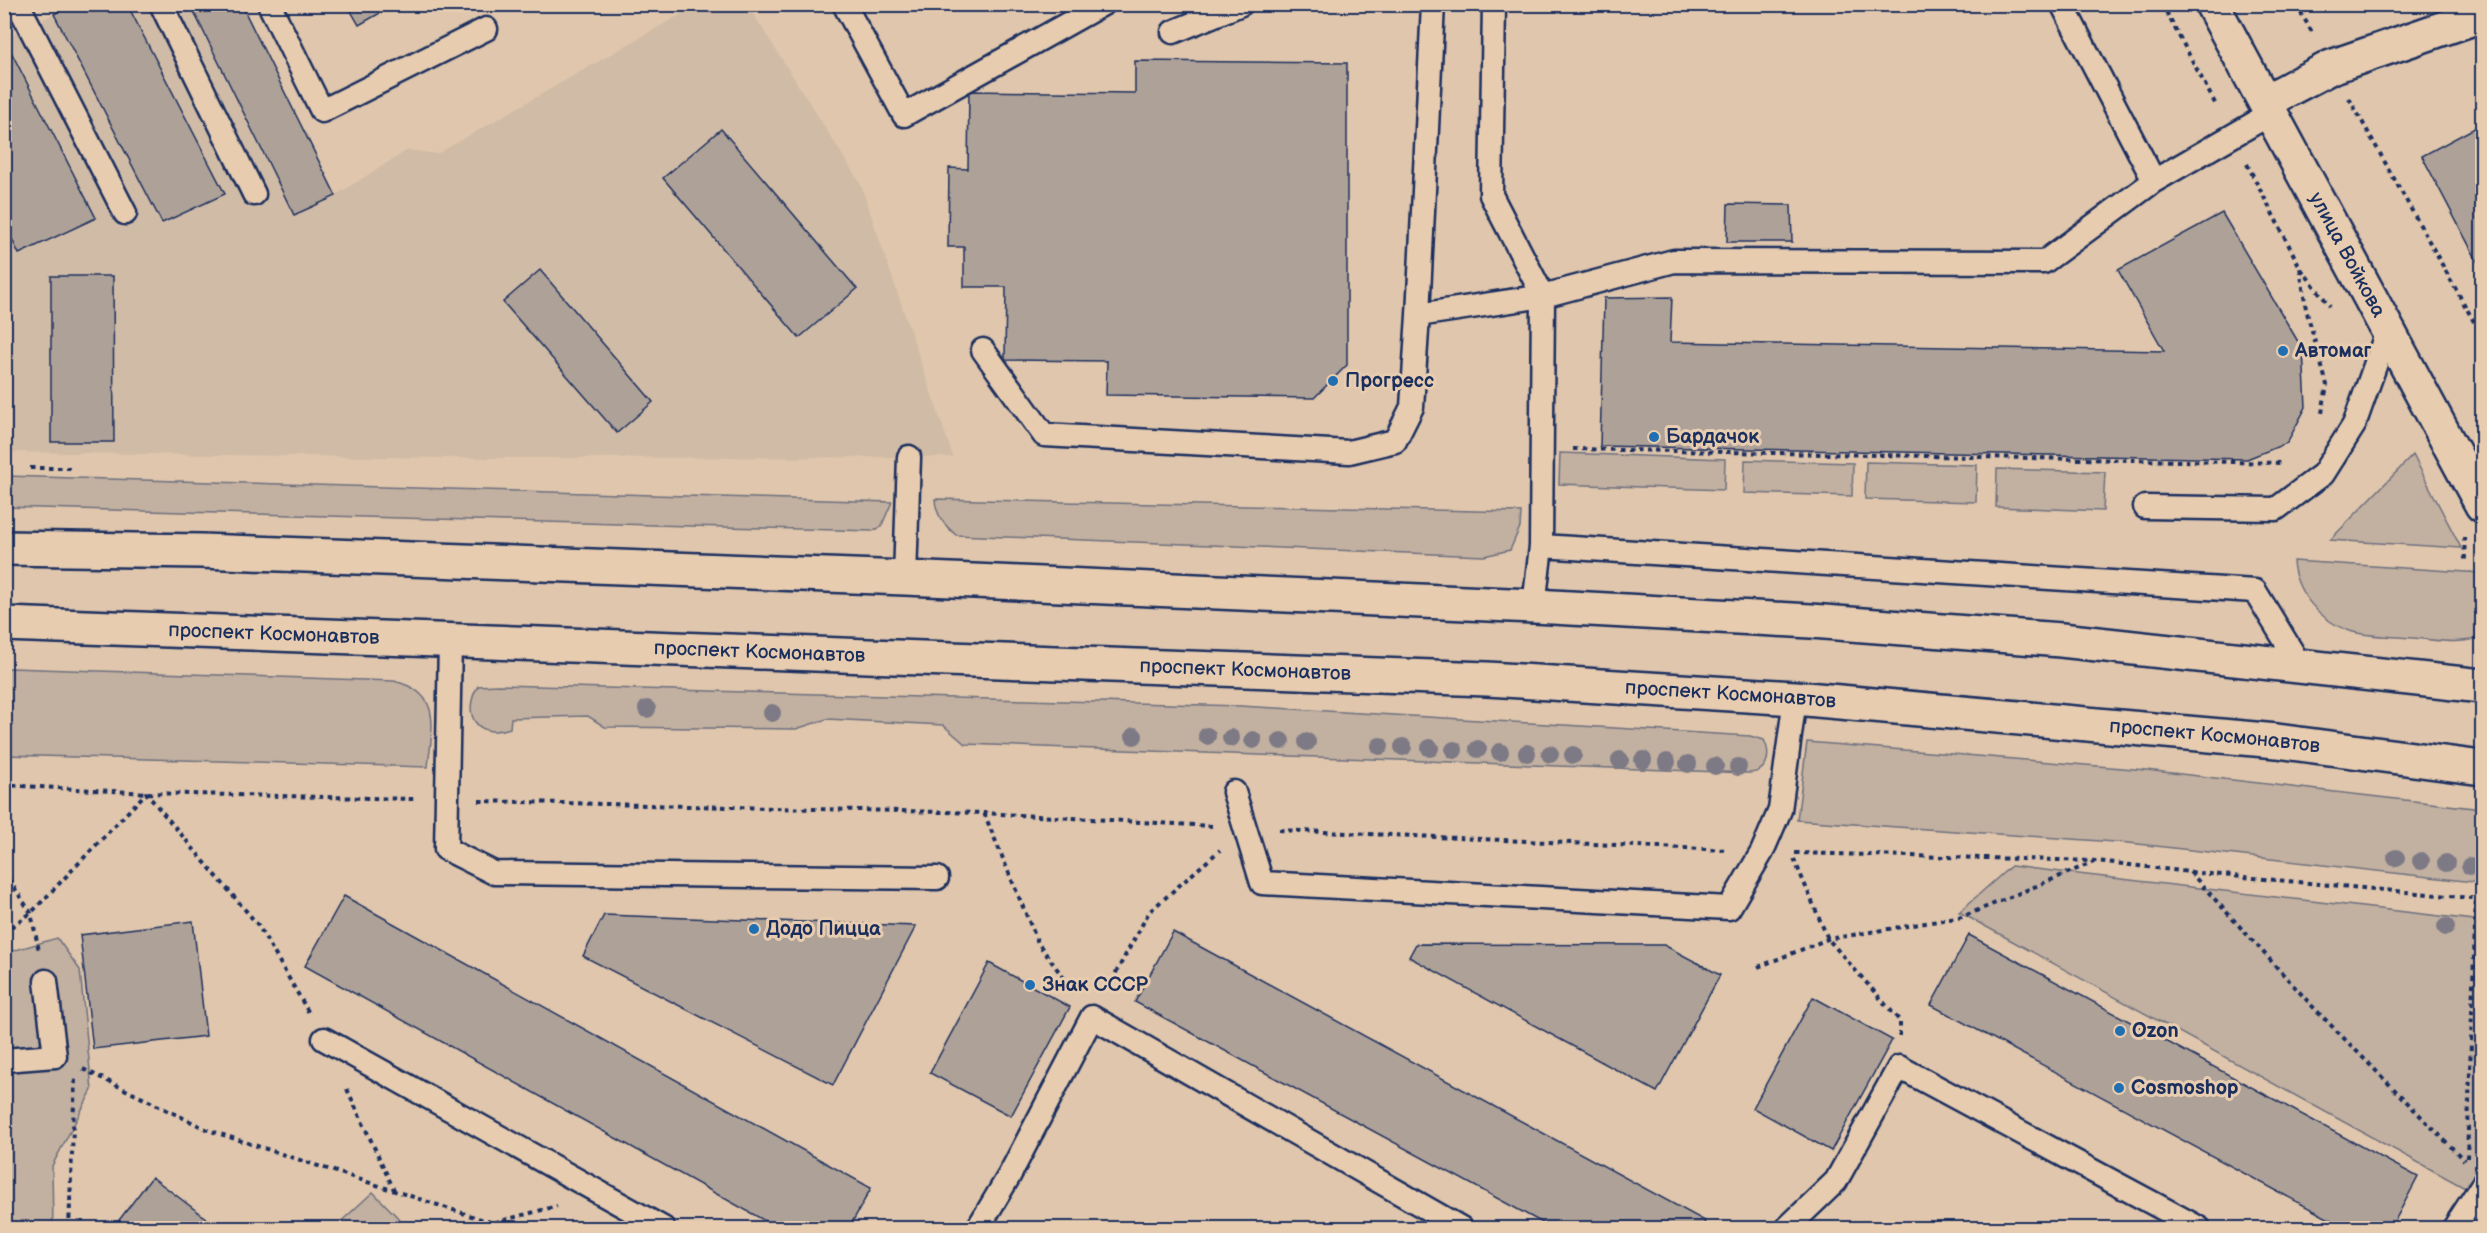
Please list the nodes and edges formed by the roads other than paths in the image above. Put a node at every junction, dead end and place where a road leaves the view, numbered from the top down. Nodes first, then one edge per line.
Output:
1 (18, 4) edge
2 (161, 4) edge
3 (269, 4) edge
4 (843, 4) edge
5 (1103, 4) edge
6 (1241, 4) edge
7 (1433, 4) edge
8 (1494, 4) edge
9 (2062, 4) edge
10 (2212, 4) edge
11 (2482, 15) edge
12 (486, 29) dead end
13 (1173, 32) dead end
14 (2269, 107) junction
15 (2154, 181) junction
16 (254, 194) dead end
17 (125, 213) dead end
18 (1543, 296) junction
19 (1418, 315) junction
20 (2388, 329) junction
21 (983, 350) dead end
22 (909, 457) dead end
23 (2482, 505) edge
24 (2145, 507) dead end
25 (1541, 546) junction
26 (4, 548) edge
27 (905, 578) junction
28 (1534, 606) junction
29 (4, 624) edge
30 (450, 642) junction
31 (2300, 665) junction
32 (2482, 686) edge
33 (1795, 698) junction
34 (2482, 768) edge
35 (1234, 792) dead end
36 (937, 878) dead end
37 (46, 981) road end
38 (324, 1039) road end
39 (4, 1060) edge
40 (2482, 1185) edge
41 (663, 1228) edge
42 (978, 1228) edge
43 (1461, 1228) edge
44 (1787, 1228) edge
45 (2199, 1228) edge
46 (2454, 1228) edge

1 - 17 lane
2 - 16 lane
3 - 12 lane
4 - 5 lane
6 - 13 lane
7 - 19 lane
8 - 18 lane
9 - 15 lane
10 - 14 main road, улица Войкова
11 - 14 main road
14 - 15 lane
14 - 20 main road, улица Войкова
15 - 18 lane
18 - 19 lane
18 - 25 lane
19 - 21 lane
20 - 23 main road, улица Войкова
20 - 24 lane
22 - 27 lane
25 - 28 lane
25 - 31 lane
26 - 27 main road
27 - 28 main road
28 - 31 main road
29 - 30 main road, проспект Космонавтов
30 - 33 main road, проспект Космонавтов
30 - 36 lane
31 - 32 main road
33 - 34 main road, проспект Космонавтов
33 - 35 lane
37 - 39 lane
38 - 41 lane
40 - 46 lane
42 - 43 lane
44 - 45 lane

